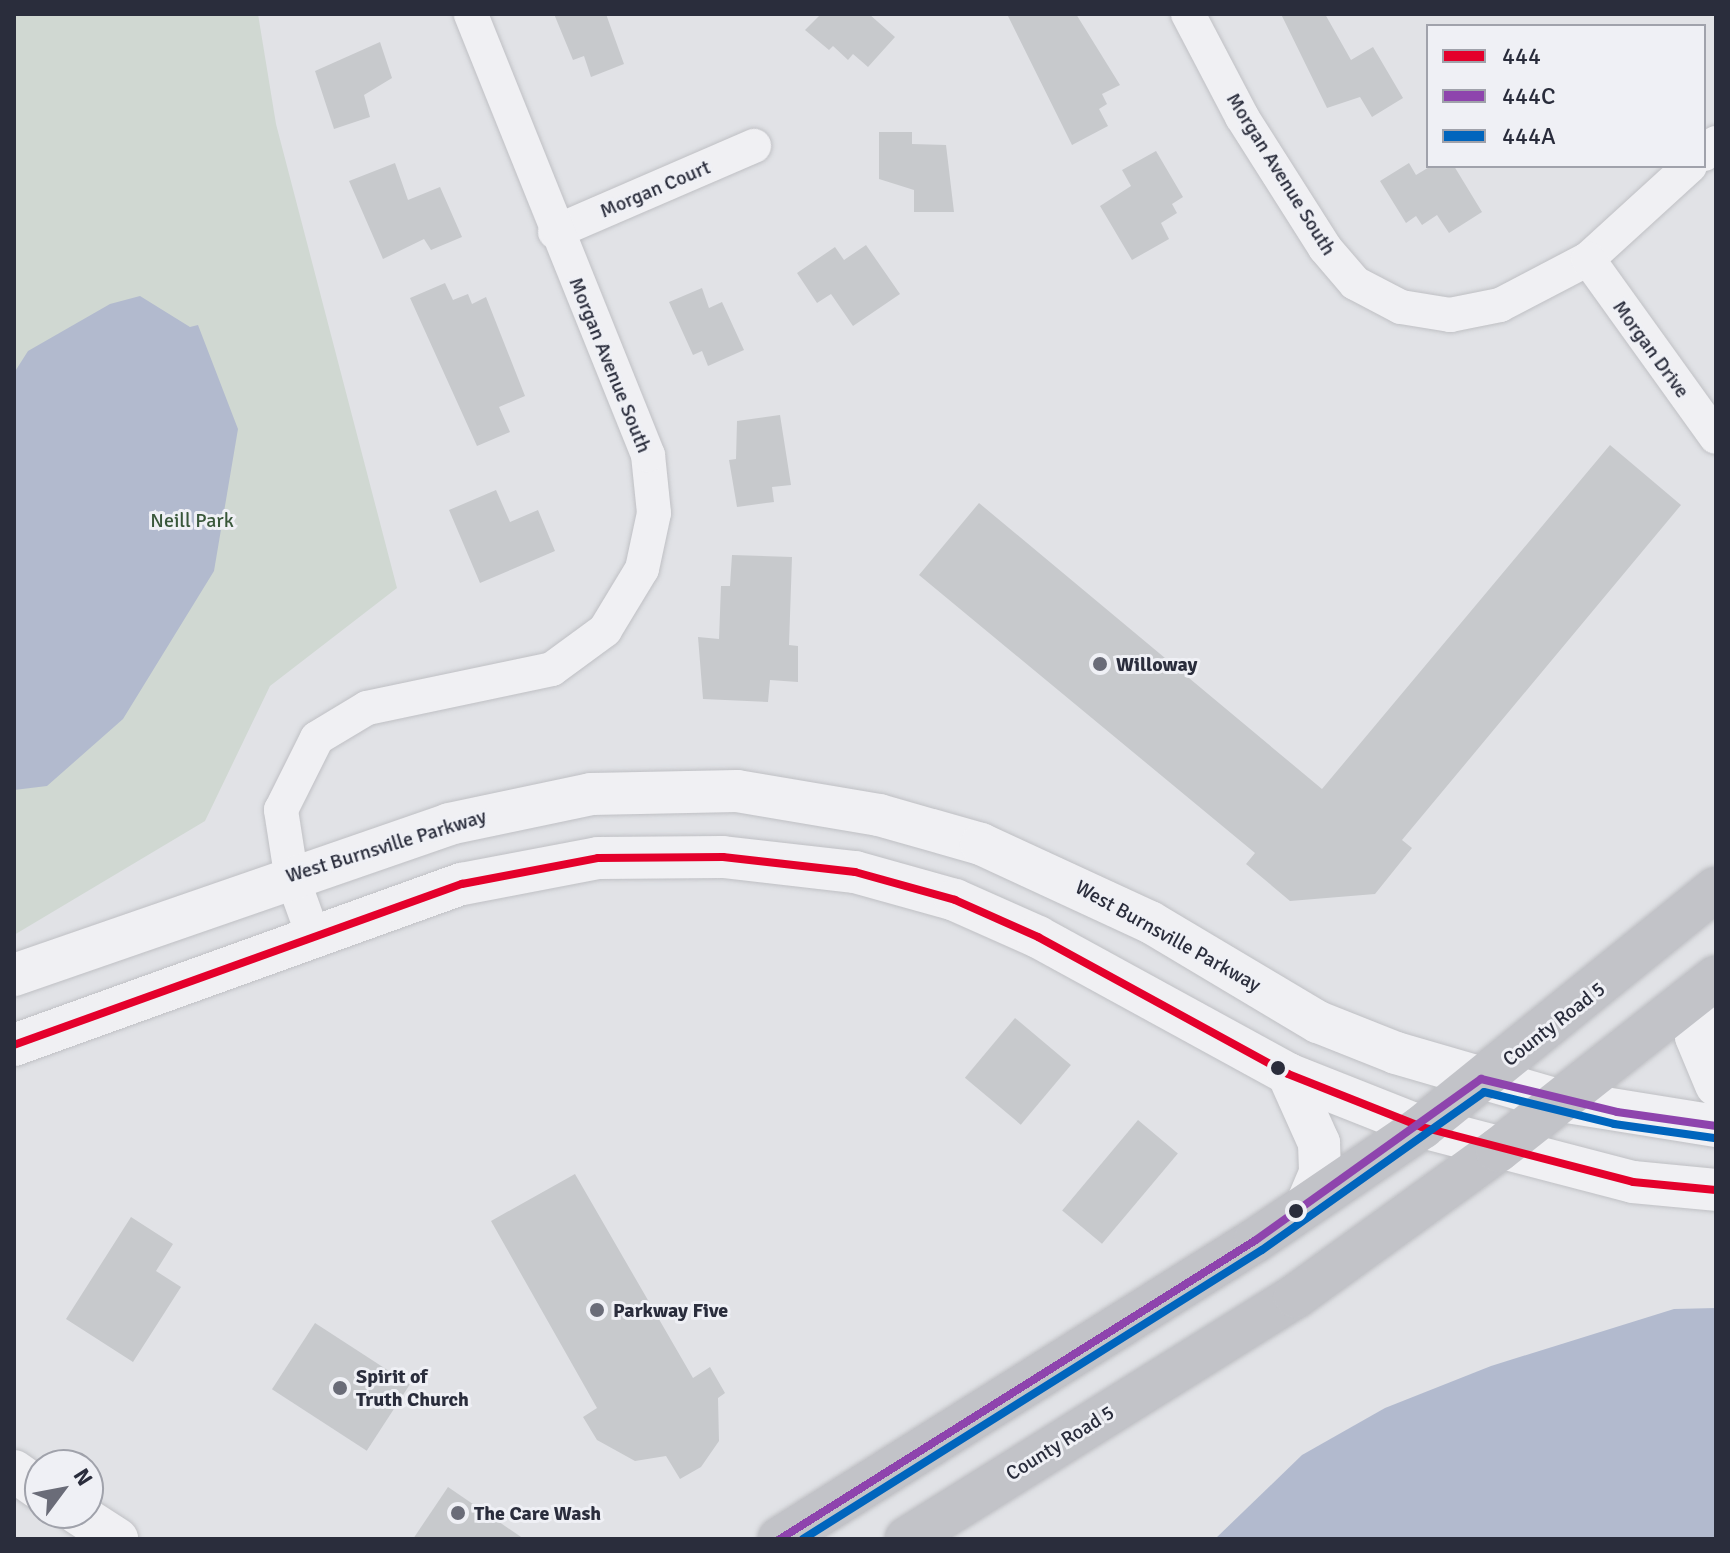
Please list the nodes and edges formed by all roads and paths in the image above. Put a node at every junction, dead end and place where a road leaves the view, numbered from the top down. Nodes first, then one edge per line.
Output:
1 (471, 14) edge
2 (1188, 14) edge
3 (754, 146) dead end
4 (1688, 168) edge
5 (555, 232) junction
6 (1588, 259) junction
7 (1716, 437) edge
8 (971, 841) junction
9 (291, 874) junction
10 (1716, 889) edge
11 (955, 900) junction
12 (314, 938) junction
13 (14, 975) edge
14 (1716, 980) edge
15 (14, 1045) edge
16 (1288, 1074) junction
17 (1481, 1079) junction
18 (1716, 1085) edge
19 (1561, 1101) junction
20 (1716, 1126) edge
21 (1422, 1127) junction
22 (1498, 1150) junction
23 (1716, 1190) edge
24 (1306, 1206) junction
25 (780, 1539) edge
26 (907, 1539) edge

1 - 5 street, Morgan Avenue South
2 - 6 street, Morgan Avenue South
3 - 5 street, Morgan Court
4 - 6 street, Morgan Avenue South
5 - 9 street, Morgan Avenue South
6 - 7 street, Morgan Drive
8 - 9 street, West Burnsville Parkway
8 - 11 street
8 - 17 street, West Burnsville Parkway
9 - 12 street, Morgan Avenue South
9 - 13 street, West Burnsville Parkway
10 - 17 main road, County Road 5
11 - 12 street
11 - 16 street
12 - 15 street
14 - 18 street
14 - 19 main road, County Road 5
16 - 21 street
16 - 24 street
17 - 19 street, West Burnsville Parkway
17 - 21 main road, County Road 5
19 - 20 street, West Burnsville Parkway
19 - 22 main road, County Road 5
21 - 22 street
21 - 24 main road, County Road 5
22 - 23 street
22 - 26 main road, County Road 5
24 - 25 main road, County Road 5

